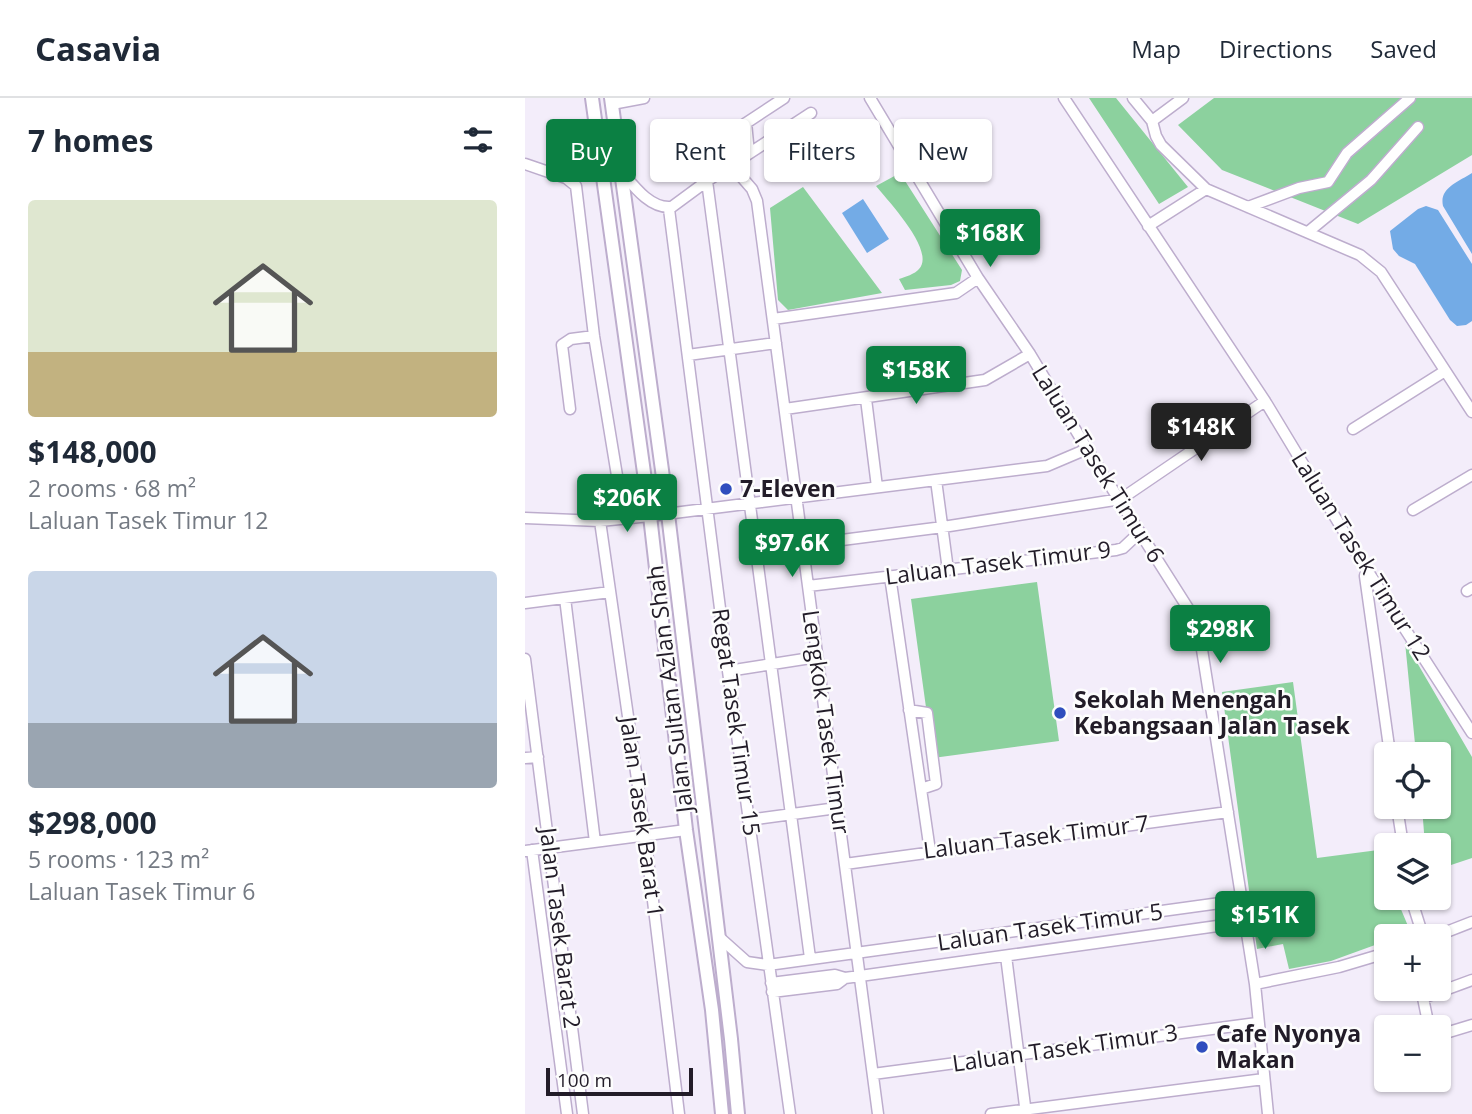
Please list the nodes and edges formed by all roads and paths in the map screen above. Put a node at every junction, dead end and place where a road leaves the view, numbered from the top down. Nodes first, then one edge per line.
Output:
1 (592, 98) edge
2 (645, 98) edge
3 (784, 98) edge
4 (870, 98) edge
5 (1065, 98) edge
6 (1133, 98) edge
7 (1184, 98) edge
8 (1410, 98) edge
9 (611, 101) edge
10 (767, 103) edge
11 (811, 113) dead end
12 (613, 119) edge
13 (750, 119) edge
14 (1152, 121) junction
15 (1418, 127) dead end
16 (750, 153) edge
17 (525, 164) edge
18 (622, 182) edge
19 (631, 182) edge
20 (706, 182) edge
21 (707, 182) edge
22 (746, 182) edge
23 (1206, 189) junction
24 (670, 207) junction
25 (1248, 207) junction
26 (1148, 226) junction
27 (1308, 232) junction
28 (978, 278) junction
29 (773, 319) junction
30 (594, 336) junction
31 (776, 343) junction
32 (729, 349) junction
33 (1030, 354) junction
34 (688, 355) junction
35 (1445, 371) junction
36 (866, 398) junction
37 (1265, 401) junction
38 (570, 409) dead end
39 (785, 409) junction
40 (1472, 412) edge
41 (1353, 429) dead end
42 (1087, 449) junction
43 (1472, 475) edge
44 (936, 480) junction
45 (877, 487) junction
46 (796, 498) junction
47 (1121, 499) junction
48 (749, 503) junction
49 (707, 509) junction
50 (1413, 510) dead end
51 (668, 514) junction
52 (650, 516) junction
53 (525, 518) edge
54 (624, 519) junction
55 (600, 521) junction
56 (943, 527) junction
57 (1140, 532) junction
58 (803, 545) junction
59 (948, 570) junction
60 (1367, 570) junction
61 (890, 576) junction
62 (808, 586) junction
63 (610, 592) junction
64 (565, 598) junction
65 (525, 603) edge
66 (817, 657) junction
67 (525, 659) edge
68 (770, 665) junction
69 (728, 671) junction
70 (909, 710) junction
71 (1472, 733) edge
72 (1388, 742) edge
73 (538, 757) junction
74 (525, 758) edge
75 (921, 789) junction
76 (838, 808) junction
77 (1228, 812) junction
78 (790, 814) junction
79 (748, 820) junction
80 (686, 830) junction
81 (645, 835) junction
82 (595, 842) junction
83 (549, 848) junction
84 (529, 851) edge
85 (930, 851) junction
86 (845, 864) junction
87 (1242, 900) junction
88 (1246, 922) junction
89 (1472, 922) edge
90 (1451, 930) edge
91 (719, 937) junction
92 (857, 953) junction
93 (1006, 956) junction
94 (1374, 957) edge
95 (810, 958) junction
96 (768, 965) junction
97 (860, 976) junction
98 (1472, 980) edge
99 (1255, 984) junction
100 (1451, 985) edge
101 (771, 987) junction
102 (1257, 1023) junction
103 (1472, 1025) edge
104 (1451, 1031) edge
105 (1020, 1055) junction
106 (873, 1074) junction
107 (1264, 1079) junction
108 (1026, 1112) edge
109 (567, 1114) edge
110 (583, 1114) edge
111 (679, 1114) edge
112 (722, 1114) edge
113 (738, 1114) edge
114 (790, 1114) edge
115 (878, 1114) edge
116 (991, 1114) edge
117 (1268, 1114) edge

1 - 52 main road, Jalan Sultan Azlan Shah
2 - 9 street
3 - 10 street
4 - 28 street, Laluan Tasek Timur 6
5 - 26 street, Laluan Tasek Timur 12
6 - 14 street
7 - 14 street
8 - 25 street
9 - 12 main road, Jalan Sultan Azlan Shah
10 - 13 street
11 - 16 street
14 - 23 street
15 - 27 street
17 - 30 street
18 - 51 main road, Jalan Sultan Azlan Shah
19 - 24 street
20 - 24 street
21 - 32 street
22 - 29 street, Lengkok Tasek Timur
23 - 25 street
23 - 26 street
24 - 34 street, Regat Tasek Timur 15
25 - 27 street
26 - 37 street, Laluan Tasek Timur 12
27 - 35 street
28 - 29 street
28 - 33 street, Laluan Tasek Timur 6
29 - 31 street, Lengkok Tasek Timur
30 - 38 street
30 - 54 street
31 - 32 street
31 - 39 street, Lengkok Tasek Timur
32 - 34 street
32 - 48 street
33 - 36 street
33 - 42 street, Laluan Tasek Timur 6
34 - 49 street, Regat Tasek Timur 15
35 - 40 street
35 - 41 street
36 - 39 street
36 - 45 street
37 - 47 street
37 - 60 street, Laluan Tasek Timur 12
39 - 46 street, Lengkok Tasek Timur
42 - 44 street
42 - 47 street, Laluan Tasek Timur 6
43 - 50 street
44 - 45 street
44 - 56 street
45 - 46 street
46 - 48 street
46 - 58 street, Lengkok Tasek Timur
47 - 56 street
47 - 57 street, Laluan Tasek Timur 6
48 - 49 street
48 - 68 street
49 - 51 street
49 - 69 street, Regat Tasek Timur 15
51 - 52 street
51 - 91 main road, Jalan Sultan Azlan Shah
52 - 54 street
52 - 80 main road, Jalan Sultan Azlan Shah
53 - 55 street
54 - 55 street
55 - 63 street, Jalan Tasek Barat 1
56 - 58 street
56 - 59 street
57 - 59 street, Laluan Tasek Timur 9
57 - 77 street, Laluan Tasek Timur 6
58 - 62 street, Lengkok Tasek Timur
59 - 61 street, Laluan Tasek Timur 9
60 - 71 street, Laluan Tasek Timur 12
60 - 72 street
61 - 62 street, Laluan Tasek Timur 9
61 - 70 street
62 - 66 street, Lengkok Tasek Timur
63 - 64 street
63 - 81 street, Jalan Tasek Barat 1
64 - 65 street
64 - 82 street
66 - 68 street
66 - 76 street, Lengkok Tasek Timur
67 - 73 street, Jalan Tasek Barat 2
68 - 69 street
68 - 78 street
69 - 79 street, Regat Tasek Timur 15
70 - 75 street
70 - 75 street
73 - 74 street
73 - 83 street, Jalan Tasek Barat 2
75 - 85 street
76 - 78 street
76 - 86 street, Lengkok Tasek Timur
77 - 85 street, Laluan Tasek Timur 7
77 - 87 street, Laluan Tasek Timur 6
78 - 79 street
78 - 95 street
79 - 96 street, Regat Tasek Timur 15
80 - 81 street
80 - 112 main road, Jalan Sultan Azlan Shah
81 - 82 street
81 - 111 street, Jalan Tasek Barat 1
82 - 83 street
83 - 84 street
83 - 110 street, Jalan Tasek Barat 2
84 - 109 street
85 - 86 street, Laluan Tasek Timur 7
86 - 92 street, Lengkok Tasek Timur
87 - 88 street, Laluan Tasek Timur 6
87 - 92 street, Laluan Tasek Timur 5
88 - 93 street
88 - 99 street, Laluan Tasek Timur 6
89 - 90 street
91 - 96 street
91 - 113 main road, Jalan Sultan Azlan Shah
92 - 95 street
92 - 97 street, Lengkok Tasek Timur
93 - 97 street
93 - 105 street
94 - 99 street
95 - 96 street
96 - 101 street, Regat Tasek Timur 15
97 - 101 street
97 - 106 street, Lengkok Tasek Timur
98 - 100 street
99 - 102 street, Laluan Tasek Timur 6
101 - 114 street, Regat Tasek Timur 15
102 - 105 street, Laluan Tasek Timur 3
102 - 107 street, Laluan Tasek Timur 6
103 - 104 street
105 - 106 street, Laluan Tasek Timur 3
105 - 108 street
106 - 115 street, Lengkok Tasek Timur
107 - 108 street
107 - 117 street, Laluan Tasek Timur 6
108 - 116 street

